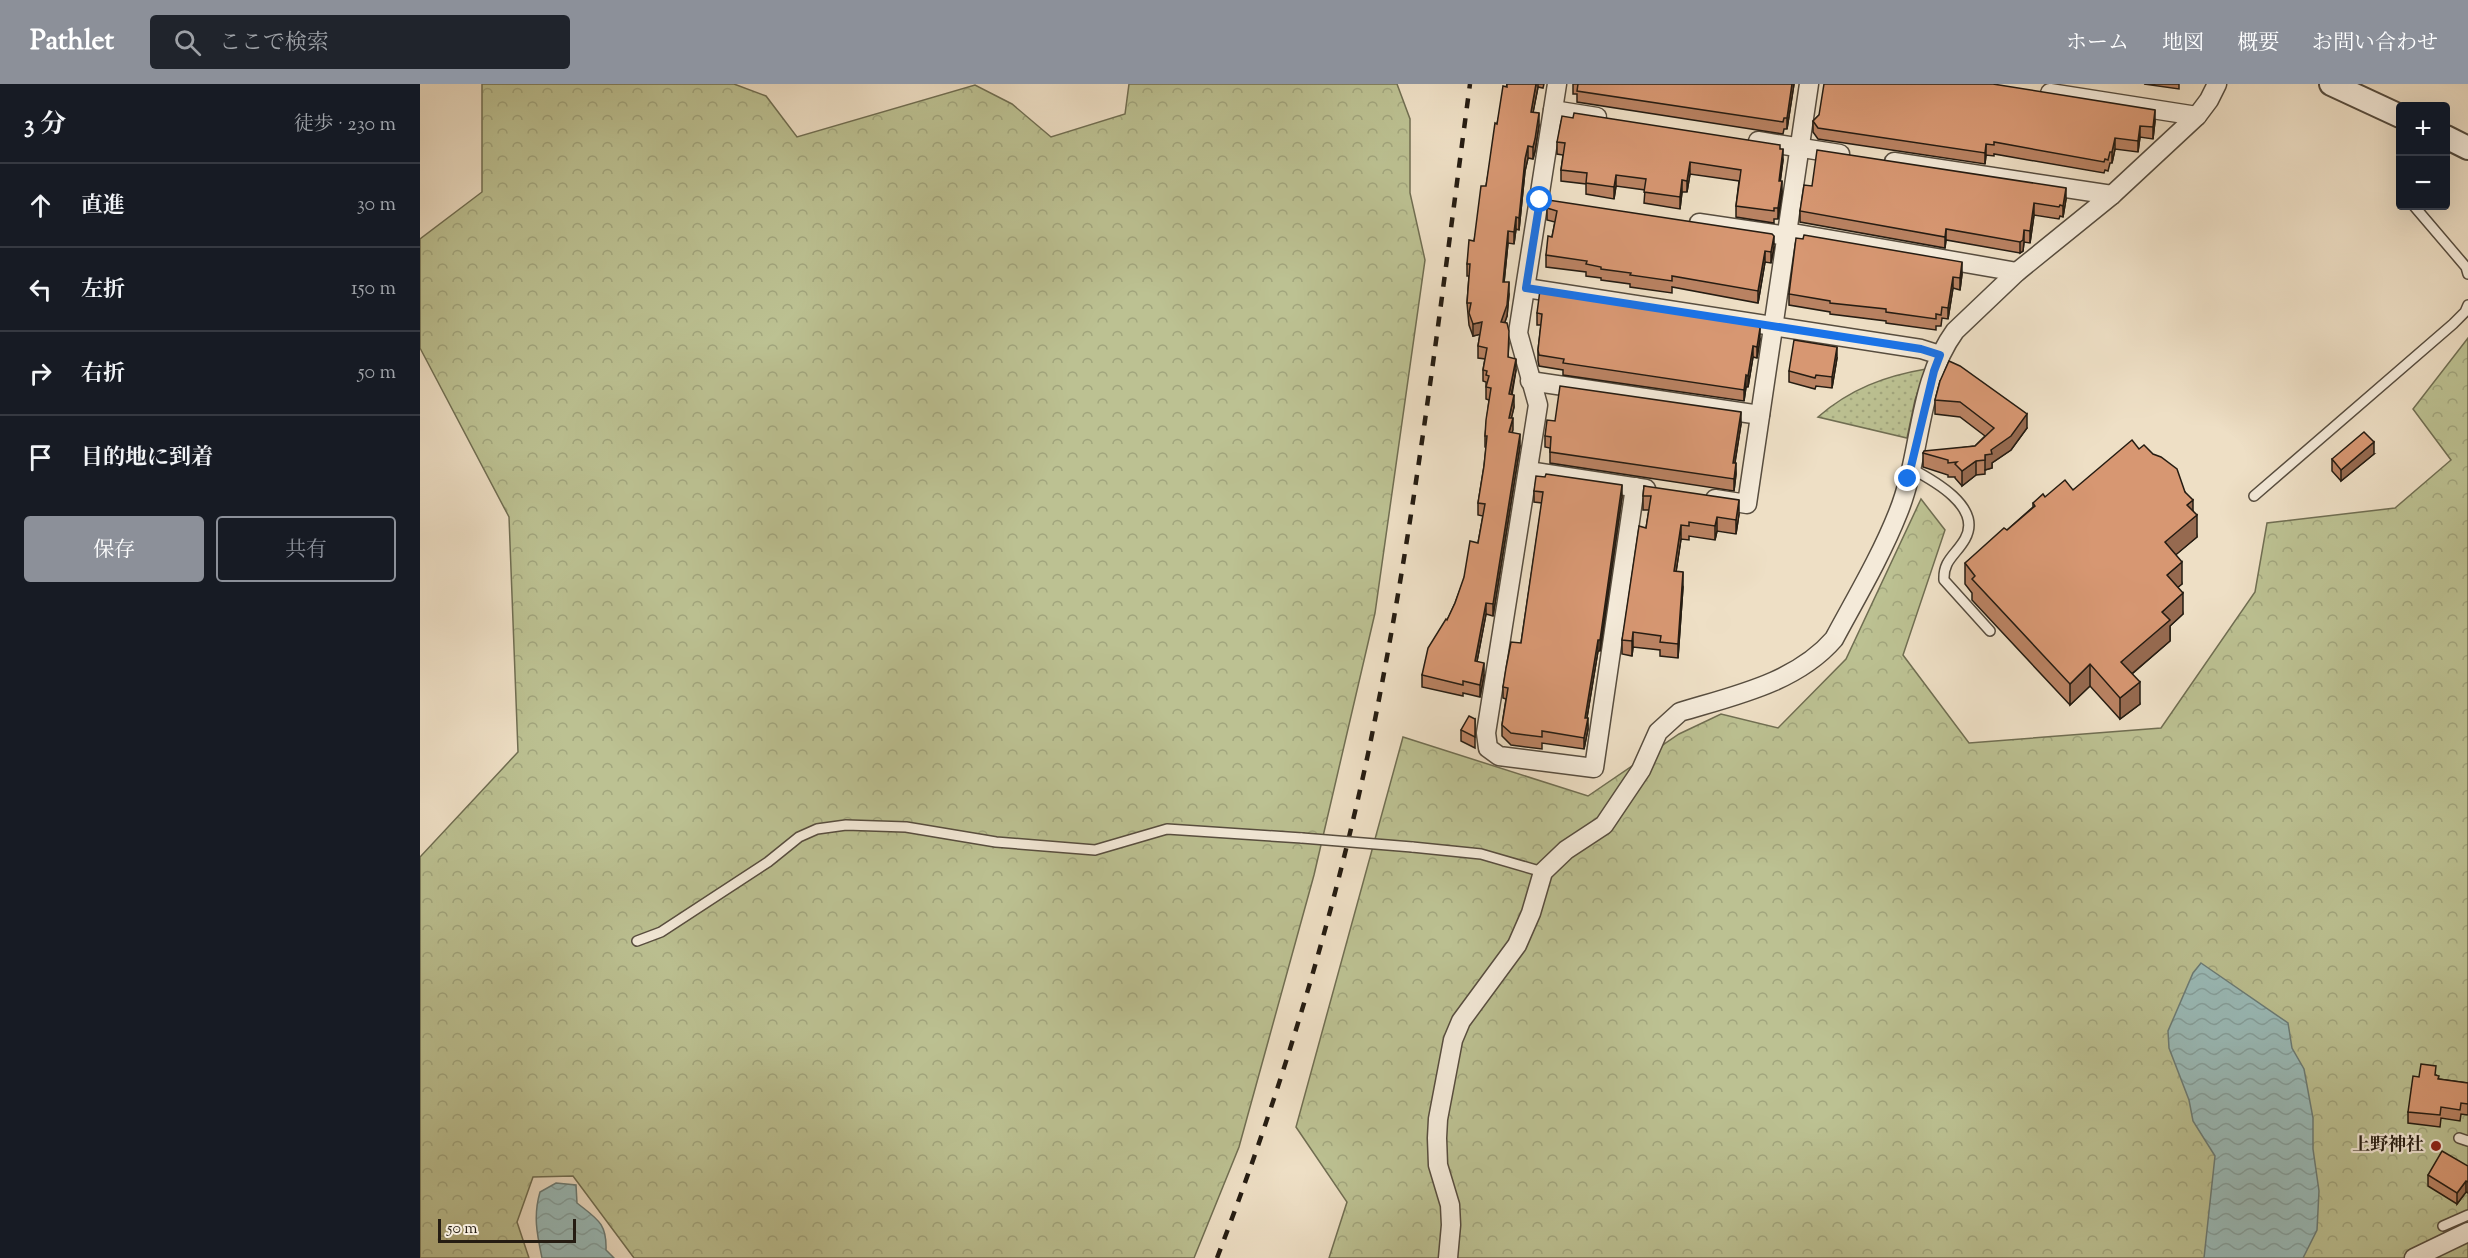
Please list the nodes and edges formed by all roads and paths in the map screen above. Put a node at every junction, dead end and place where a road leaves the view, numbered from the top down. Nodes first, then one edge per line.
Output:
1 (1557, 84) edge
2 (1809, 84) edge
3 (2217, 84) edge
4 (2331, 84) edge
5 (2035, 91) edge
6 (1553, 110) junction
7 (2396, 114) edge
8 (2197, 116) junction
9 (1612, 119) edge
10 (1741, 139) edge
11 (2450, 139) edge
12 (1800, 148) junction
13 (2468, 148) edge
14 (1858, 156) edge
15 (1881, 160) edge
16 (2112, 195) junction
17 (2417, 210) edge
18 (1681, 220) edge
19 (1787, 234) junction
20 (2017, 272) junction
21 (2468, 274) edge
22 (1526, 288) junction
23 (2468, 304) edge
24 (1772, 327) junction
25 (1940, 355) junction
26 (1530, 381) junction
27 (1760, 415) junction
28 (1910, 468) junction
29 (1528, 471) junction
30 (1635, 487) junction
31 (1668, 492) edge
32 (2254, 496) dead end
33 (1702, 497) edge
34 (1990, 631) dead end
35 (1543, 872) junction
36 (637, 942) dead end
37 (2468, 1215) edge
38 (2443, 1226) dead end
39 (2468, 1232) edge
40 (1448, 1258) edge
41 (2414, 1258) edge

1 - 6 street
2 - 12 street
3 - 8 street
4 - 7 street
5 - 8 street
6 - 9 street
6 - 22 street
8 - 16 street
10 - 12 street
11 - 13 street
12 - 14 street
12 - 19 street
15 - 16 street
16 - 20 street
17 - 21 lane
18 - 19 street
19 - 20 street
19 - 24 street
20 - 25 street
22 - 24 street
22 - 26 street
23 - 32 lane
24 - 25 street
24 - 27 street
25 - 28 street
26 - 27 street
26 - 29 street
27 - 33 street
28 - 34 lane
28 - 35 street
29 - 30 street
29 - 30 street
30 - 31 street
35 - 36 lane, bridge
35 - 40 street
37 - 38 lane
39 - 41 street

